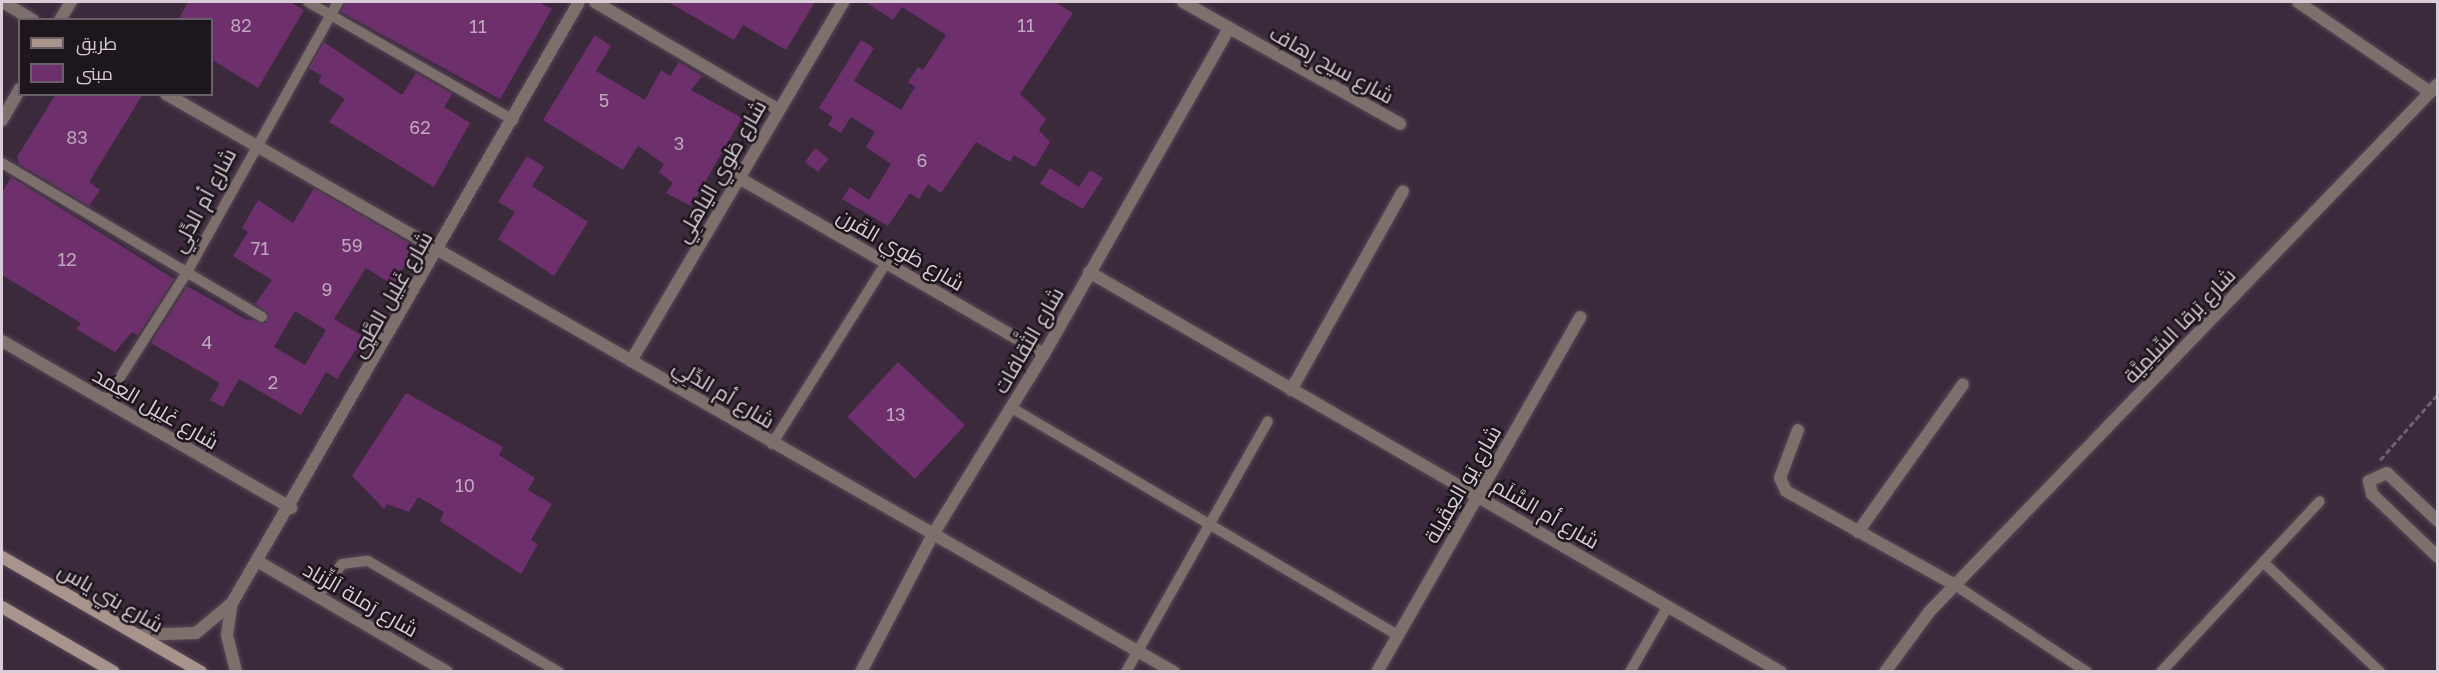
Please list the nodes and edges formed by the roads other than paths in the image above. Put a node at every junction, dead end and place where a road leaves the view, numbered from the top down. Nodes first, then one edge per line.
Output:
1 (3, 2) edge
2 (71, 2) edge
3 (308, 2) edge
4 (338, 2) edge
5 (579, 2) edge
6 (595, 2) edge
7 (843, 2) edge
8 (1182, 2) edge
9 (2298, 2) edge
10 (331, 15) junction
11 (30, 18) edge
12 (61, 18) edge
13 (1229, 28) junction
14 (2434, 88) edge
15 (18, 92) edge
16 (169, 96) edge
17 (779, 110) junction
18 (2, 120) edge
19 (513, 120) junction
20 (1400, 124) dead end
21 (255, 145) junction
22 (2, 163) edge
23 (739, 178) junction
24 (1403, 191) dead end
25 (438, 250) junction
26 (886, 263) junction
27 (1089, 272) junction
28 (186, 274) junction
29 (262, 317) dead end
30 (1580, 317) dead end
31 (2, 341) edge
32 (1044, 354) junction
33 (631, 361) junction
34 (1964, 384) dead end
35 (1291, 390) junction
36 (105, 401) junction
37 (1012, 408) junction
38 (1268, 421) dead end
39 (1798, 430) dead end
40 (772, 444) junction
41 (1478, 496) junction
42 (2320, 501) dead end
43 (291, 508) junction
44 (2438, 521) edge
45 (1210, 524) junction
46 (1858, 532) junction
47 (932, 536) junction
48 (2, 557) edge
49 (2438, 557) edge
50 (256, 561) junction
51 (2263, 562) junction
52 (1955, 585) junction
53 (318, 596) junction
54 (232, 603) junction
55 (1668, 606) junction
56 (2, 608) edge
57 (138, 635) junction
58 (1398, 635) junction
59 (1138, 651) junction
60 (867, 670) edge
61 (114, 672) edge
62 (201, 672) edge
63 (236, 672) edge
64 (447, 672) edge
65 (559, 672) edge
66 (1126, 672) edge
67 (1174, 672) edge
68 (1377, 672) edge
69 (1630, 672) edge
70 (1781, 672) edge
71 (1885, 672) edge
72 (2087, 672) edge
73 (2161, 672) edge
74 (2380, 672) edge

1 - 11 street
2 - 12 street
3 - 10 lane
4 - 10 lane
5 - 19 street, شارع غَلِيل الطَّيِي
6 - 17 street
7 - 17 street, شارع طَوِي الياهلِي
8 - 13 street, شارع سيح رِهاف
9 - 14 street, شارع بَرقا السِّلِمِيَّة
10 - 19 lane
10 - 21 lane
13 - 20 street, شارع سيح رِهاف
13 - 27 street, شارع الثَّقافات
14 - 52 street, شارع بَرقا السِّلِمِيَّة
15 - 18 street
16 - 21 street, شارع أم الدِّلِي
17 - 23 street, شارع طَوِي الياهلِي
19 - 25 street, شارع غَلِيل الطَّيِي
21 - 25 street, شارع أم الدِّلِي
21 - 28 lane, شارع أم الدِّلِي
22 - 28 lane
23 - 26 street, شارع طَوِي القَرن
23 - 33 street, شارع طَوِي الياهلِي
24 - 35 street
25 - 33 street, شارع أم الدِّلِي
25 - 43 street, شارع غَلِيل الطَّيِي
26 - 32 street, شارع طَوِي القَرن
26 - 40 lane
27 - 32 street, شارع الثَّقافات
27 - 35 street, شارع أم السَّلَم
28 - 29 lane
28 - 36 lane, شارع أم الدِّلِي
30 - 41 street, شارع يَو العِقَيلة
31 - 36 street, شارع غَلِيل العِمد
32 - 37 street, شارع الثَّقافات
33 - 40 street, شارع أم الدِّلِي
34 - 46 street
35 - 41 street, شارع أم السَّلَم
36 - 43 street, شارع غَلِيل العِمد
37 - 45 lane
37 - 47 street, شارع الثَّقافات
38 - 45 lane
39 - 46 street
40 - 47 street, شارع أم الدِّلِي
41 - 55 street, شارع أم السَّلَم
41 - 58 street, شارع يَو العِقَيلة
42 - 51 lane
43 - 50 street, شارع غَلِيل الطَّيِي
44 - 49 street
45 - 58 lane
45 - 59 lane
46 - 52 street
47 - 59 street, شارع أم الدِّلِي
47 - 60 street, شارع الثَّقافات
48 - 57 main road, شارع بني ياس
50 - 53 street, شارع رَملة اَلزِّناد
50 - 54 street, شارع غَلِيل الطَّيِي
51 - 73 lane
51 - 74 lane
52 - 71 street, شارع بَرقا السِّلِمِيَّة
52 - 72 lane
53 - 64 street, شارع رَملة اَلزِّناد
53 - 65 lane
54 - 57 street, شارع غَلِيل الطَّيِي
54 - 63 street, شارع غَلِيل الطَّيِي
55 - 69 lane
55 - 70 street, شارع أم السَّلَم
56 - 61 main road
57 - 62 main road, شارع بني ياس
58 - 68 street, شارع يَو العِقَيلة
59 - 66 lane
59 - 67 street, شارع أم الدِّلِي

